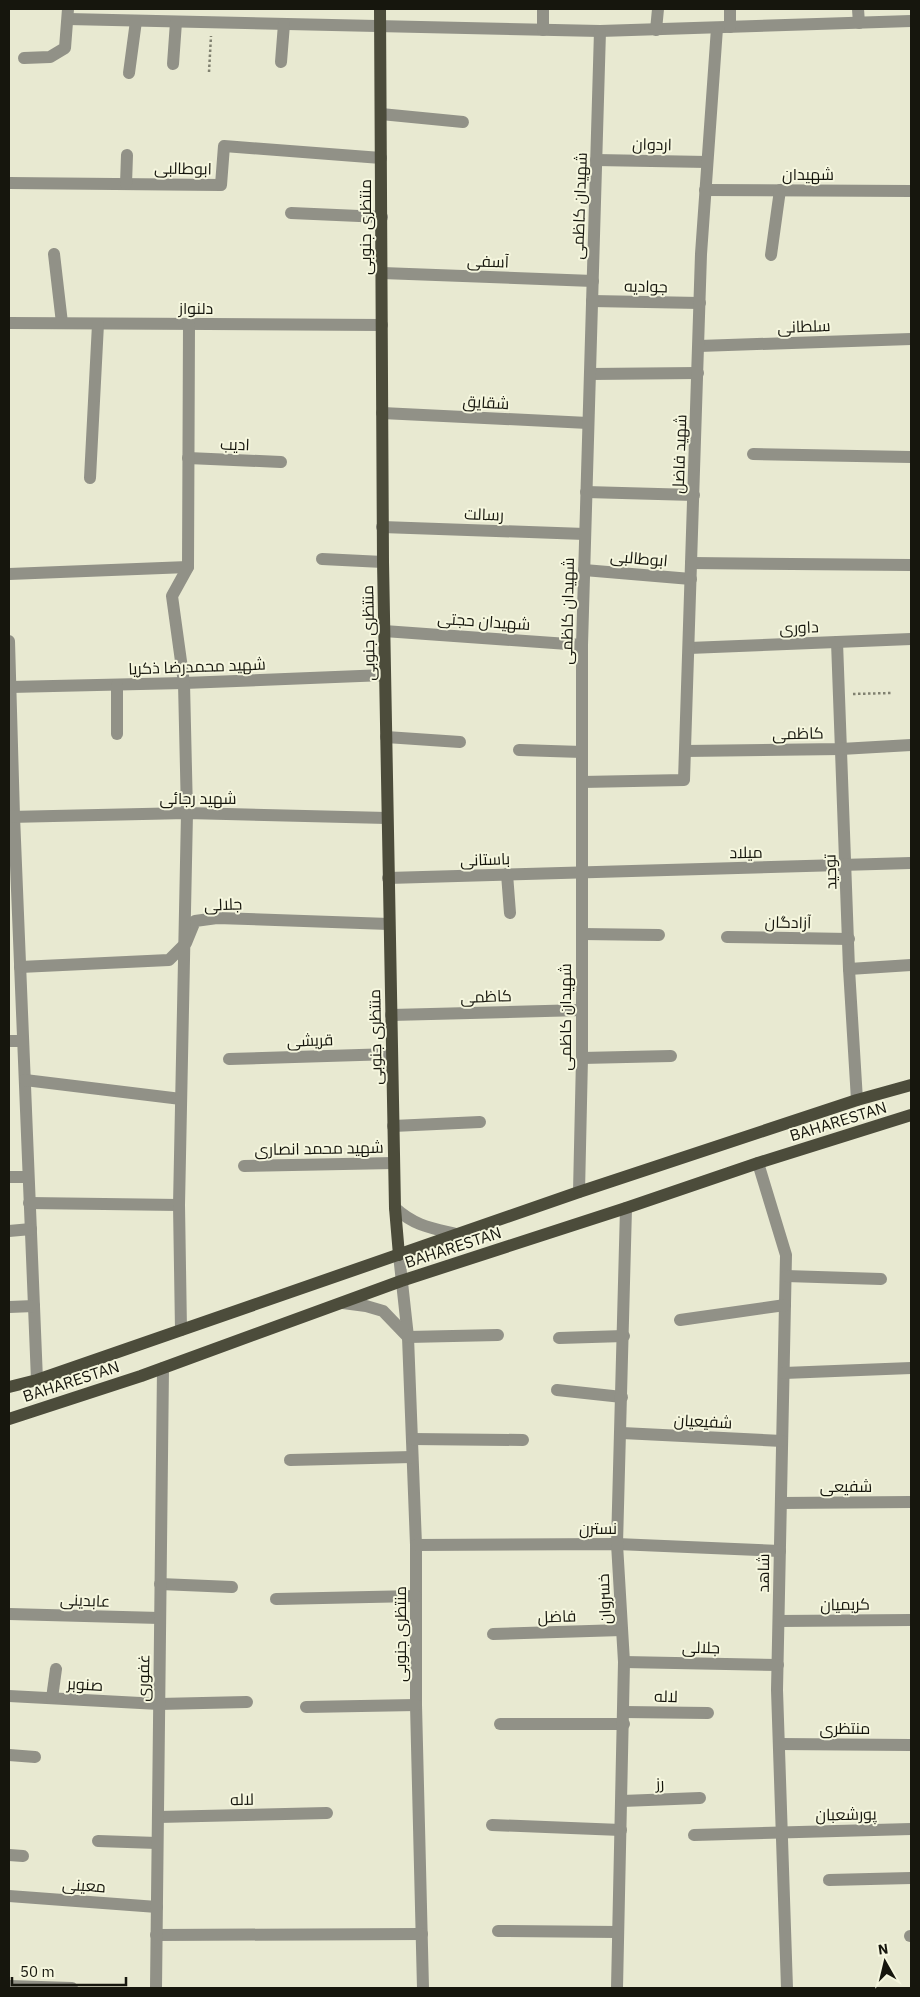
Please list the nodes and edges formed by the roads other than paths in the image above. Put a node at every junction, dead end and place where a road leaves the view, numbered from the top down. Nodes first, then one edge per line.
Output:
1 (380, 9) edge
2 (543, 9) edge
3 (658, 9) edge
4 (730, 9) edge
5 (858, 9) edge
6 (68, 14) edge
7 (136, 20) junction
8 (176, 22) junction
9 (911, 22) edge
10 (859, 23) junction
11 (284, 24) junction
12 (381, 26) junction
13 (730, 27) junction
14 (716, 28) junction
15 (543, 30) junction
16 (656, 30) junction
17 (600, 32) junction
18 (24, 58) dead end
19 (281, 62) dead end
20 (173, 64) dead end
21 (129, 73) dead end
22 (381, 114) junction
23 (463, 122) dead end
24 (127, 155) dead end
25 (381, 158) junction
26 (596, 160) junction
27 (707, 162) junction
28 (9, 183) edge
29 (126, 184) junction
30 (705, 190) junction
31 (780, 190) junction
32 (911, 191) edge
33 (291, 213) dead end
34 (382, 217) junction
35 (54, 254) dead end
36 (771, 255) dead end
37 (382, 273) junction
38 (593, 281) junction
39 (592, 302) junction
40 (700, 303) junction
41 (9, 323) edge
42 (62, 324) junction
43 (98, 324) junction
44 (189, 325) junction
45 (382, 325) junction
46 (911, 340) edge
47 (698, 346) junction
48 (698, 373) junction
49 (590, 374) junction
50 (382, 413) junction
51 (588, 423) junction
52 (753, 454) dead end
53 (911, 457) edge
54 (188, 458) junction
55 (281, 462) dead end
56 (90, 478) dead end
57 (586, 492) junction
58 (694, 495) junction
59 (382, 527) junction
60 (585, 534) junction
61 (322, 559) dead end
62 (382, 562) junction
63 (691, 563) junction
64 (911, 565) edge
65 (188, 567) junction
66 (584, 570) junction
67 (9, 574) edge
68 (691, 579) junction
69 (384, 630) junction
70 (911, 639) edge
71 (9, 641) edge
72 (837, 642) junction
73 (582, 644) junction
74 (689, 648) junction
75 (385, 675) junction
76 (184, 683) junction
77 (117, 685) junction
78 (10, 687) junction
79 (10, 711) edge
80 (117, 734) dead end
81 (386, 737) junction
82 (460, 742) dead end
83 (911, 745) edge
84 (841, 749) junction
85 (519, 750) dead end
86 (685, 751) junction
87 (582, 752) junction
88 (582, 782) junction
89 (187, 813) junction
90 (11, 816) edge
91 (387, 818) junction
92 (911, 863) edge
93 (846, 866) junction
94 (582, 872) junction
95 (507, 874) junction
96 (388, 878) junction
97 (510, 913) dead end
98 (389, 924) junction
99 (14, 930) edge
100 (582, 934) junction
101 (659, 935) dead end
102 (727, 937) dead end
103 (848, 939) junction
104 (186, 943) junction
105 (911, 965) edge
106 (20, 968) junction
107 (850, 969) junction
108 (582, 1010) junction
109 (391, 1014) junction
110 (9, 1041) edge
111 (23, 1041) junction
112 (392, 1054) junction
113 (672, 1056) dead end
114 (582, 1058) junction
115 (229, 1059) dead end
116 (25, 1080) junction
117 (911, 1085) edge
118 (181, 1099) junction
119 (856, 1100) junction
120 (911, 1115) edge
121 (480, 1122) dead end
122 (393, 1126) junction
123 (394, 1163) junction
124 (758, 1163) junction
125 (244, 1166) dead end
126 (9, 1177) edge
127 (28, 1177) junction
128 (579, 1192) junction
129 (30, 1203) junction
130 (179, 1205) junction
131 (395, 1208) junction
132 (626, 1208) junction
133 (31, 1229) junction
134 (9, 1231) edge
135 (456, 1234) junction
136 (399, 1255) junction
137 (786, 1276) junction
138 (881, 1278) dead end
139 (401, 1281) junction
140 (343, 1303) junction
141 (785, 1305) junction
142 (34, 1306) junction
143 (9, 1307) edge
144 (680, 1320) dead end
145 (181, 1330) junction
146 (498, 1335) dead end
147 (624, 1336) junction
148 (408, 1337) junction
149 (559, 1338) dead end
150 (163, 1368) junction
151 (911, 1368) edge
152 (784, 1373) junction
153 (37, 1380) junction
154 (9, 1387) edge
155 (557, 1390) dead end
156 (622, 1397) junction
157 (9, 1418) edge
158 (622, 1433) junction
159 (412, 1439) junction
160 (523, 1440) dead end
161 (782, 1441) junction
162 (412, 1457) junction
163 (290, 1460) dead end
164 (781, 1502) junction
165 (911, 1502) edge
166 (617, 1544) junction
167 (416, 1545) junction
168 (780, 1551) junction
169 (160, 1584) junction
170 (232, 1587) dead end
171 (416, 1596) junction
172 (276, 1599) dead end
173 (9, 1614) edge
174 (160, 1618) junction
175 (911, 1620) edge
176 (779, 1621) junction
177 (622, 1630) junction
178 (494, 1634) dead end
179 (624, 1662) junction
180 (778, 1665) junction
181 (56, 1669) dead end
182 (9, 1696) edge
183 (52, 1698) junction
184 (247, 1702) dead end
185 (159, 1704) junction
186 (416, 1704) junction
187 (306, 1707) dead end
188 (708, 1713) dead end
189 (624, 1718) junction
190 (500, 1724) dead end
191 (779, 1744) junction
192 (911, 1745) edge
193 (9, 1756) edge
194 (34, 1757) dead end
195 (700, 1798) dead end
196 (622, 1801) junction
197 (327, 1813) dead end
198 (158, 1817) junction
199 (492, 1825) dead end
200 (621, 1830) junction
201 (911, 1830) edge
202 (782, 1832) junction
203 (694, 1835) dead end
204 (98, 1841) dead end
205 (157, 1843) junction
206 (9, 1855) edge
207 (23, 1856) dead end
208 (911, 1878) edge
209 (829, 1880) dead end
210 (9, 1896) edge
211 (156, 1907) junction
212 (498, 1931) dead end
213 (618, 1932) junction
214 (422, 1934) junction
215 (156, 1935) junction
216 (9, 1986) edge
217 (72, 1988) edge
218 (156, 1988) edge
219 (423, 1988) edge
220 (617, 1988) edge
221 (787, 1988) edge

1 - 12 main road, منتظری جنوبی
2 - 15 street
3 - 16 street
4 - 13 street
5 - 10 street
6 - 7 street
6 - 18 street
7 - 8 street
7 - 21 street
8 - 11 street
8 - 20 street
9 - 10 street
10 - 13 street
11 - 12 street
11 - 19 street
12 - 15 street
12 - 22 main road, منتظری جنوبی
13 - 14 street
14 - 16 street
14 - 27 street, شهید فاضل
15 - 17 street
16 - 17 street
17 - 26 street, شهیدان کاظمی
22 - 23 street
22 - 25 main road, منتظری جنوبی
24 - 29 street
25 - 29 street, ابوطالبی
25 - 34 main road, منتظری جنوبی
26 - 27 street, اردوان
26 - 38 street, شهیدان کاظمی
27 - 30 street, شهید فاضل
28 - 29 street, ابوطالبی
30 - 31 street, شهیدان
30 - 40 street, شهید فاضل
31 - 32 street, شهیدان
31 - 36 street
33 - 34 street
34 - 37 main road, منتظری جنوبی
35 - 42 street
37 - 38 street, آسفی
37 - 45 main road, منتظری جنوبی
38 - 39 street, شهیدان کاظمی
39 - 40 street, جوادیه
39 - 49 street, شهیدان کاظمی
40 - 47 street, شهید فاضل
41 - 42 street, دلنواز
42 - 43 street, دلنواز
43 - 44 street, دلنواز
43 - 56 street
44 - 45 street, دلنواز
44 - 54 street
45 - 50 main road, منتظری جنوبی
46 - 47 street, سلطانی
47 - 48 street, شهید فاضل
48 - 49 street
48 - 58 street, شهید فاضل
49 - 51 street, شهیدان کاظمی
50 - 51 street, شقایق
50 - 59 main road, منتظری جنوبی
51 - 57 street, شهیدان کاظمی
52 - 53 street
54 - 55 street, ادیب
54 - 65 street
57 - 58 street
57 - 60 street, شهیدان کاظمی
58 - 63 street, شهید فاضل
59 - 60 street, رسالت
59 - 62 main road, منتظری جنوبی
60 - 66 street, شهیدان کاظمی
61 - 62 street
62 - 69 main road, منتظری جنوبی
63 - 64 street
63 - 68 street, شهید فاضل
65 - 67 street
65 - 76 street
66 - 68 street, ابوطالبی
66 - 73 street, شهیدان کاظمی
68 - 74 street, شهید فاضل
69 - 73 street, شهیدان حجتی
69 - 75 main road, منتظری جنوبی
70 - 72 street, داوری
71 - 78 street
72 - 74 street, داوری
72 - 84 street, توحید
73 - 87 street, شهیدان کاظمی
74 - 86 street, شهید فاضل
75 - 76 street, شهید محمدرضا ذکریا
75 - 81 main road, منتظری جنوبی
76 - 77 street, شهید محمدرضا ذکریا
76 - 89 street
77 - 78 street, شهید محمدرضا ذکریا
77 - 80 street
78 - 79 street
79 - 90 street
81 - 82 street
81 - 91 main road, منتظری جنوبی
83 - 84 street, کاظمی
84 - 86 street, کاظمی
84 - 93 street, توحید
85 - 87 street
86 - 88 street, شهید فاضل
87 - 88 street, شهیدان کاظمی
88 - 94 street, شهیدان کاظمی
89 - 90 street, شهید رجائی
89 - 91 street, شهید رجائی
89 - 104 street
90 - 99 street
91 - 96 main road, منتظری جنوبی
92 - 93 street, میلاد
93 - 94 street, میلاد
93 - 103 street, توحید
94 - 95 street, باستانی
94 - 100 street, شهیدان کاظمی
95 - 96 street, باستانی
95 - 97 street
96 - 98 main road, منتظری جنوبی
98 - 104 street, جلالی
98 - 109 main road, منتظری جنوبی
99 - 106 street
100 - 101 street
100 - 108 street, شهیدان کاظمی
102 - 103 street, آزادگان
103 - 107 street, توحید
104 - 106 street, جلالی
104 - 118 street
105 - 107 street
106 - 111 street
107 - 119 street, توحید
108 - 109 street, کاظمی
108 - 114 street, شهیدان کاظمی
109 - 112 main road, منتظری جنوبی
110 - 111 street
111 - 116 street
112 - 115 street, قریشی
112 - 122 main road, منتظری جنوبی
113 - 114 street
114 - 128 street, شهیدان کاظمی
116 - 118 street
116 - 127 street
117 - 119 main road, BAHARESTAN
118 - 130 street
119 - 128 main road, BAHARESTAN
120 - 124 main road, BAHARESTAN
121 - 122 street
122 - 123 main road, منتظری جنوبی
123 - 125 street, شهید محمد انصاری
123 - 131 main road, منتظری جنوبی
124 - 132 main road, BAHARESTAN
124 - 137 street, شاهد
126 - 127 street
127 - 129 street
128 - 135 main road, BAHARESTAN
129 - 130 street
129 - 133 street
130 - 145 street
131 - 135 street
131 - 136 main road, منتظری جنوبی
132 - 139 main road, BAHARESTAN
132 - 147 street, خسروان
133 - 134 street
133 - 142 street
135 - 136 main road, BAHARESTAN
136 - 139 street, منتظری جنوبی
136 - 145 main road, BAHARESTAN
137 - 138 street
137 - 141 street, شاهد
139 - 140 main road, BAHARESTAN
139 - 148 street, منتظری جنوبی
140 - 148 street
140 - 150 main road, BAHARESTAN
141 - 144 street
141 - 152 street, شاهد
142 - 143 street
142 - 153 street
145 - 153 main road, BAHARESTAN
146 - 148 street
147 - 149 street
147 - 156 street, خسروان
148 - 159 street, منتظری جنوبی
150 - 157 main road, BAHARESTAN
150 - 169 street, غفوری
151 - 152 street
152 - 161 street, شاهد
153 - 154 main road, BAHARESTAN
155 - 156 street
156 - 158 street, خسروان
158 - 161 street, شفیعیان
158 - 166 street, خسروان
159 - 160 street
159 - 162 street, منتظری جنوبی
161 - 164 street, شاهد
162 - 163 street
162 - 167 street, منتظری جنوبی
164 - 165 street, شفیعی
164 - 168 street, شاهد
166 - 167 street, نسترن
166 - 168 street, نسترن
166 - 177 street, خسروان
167 - 171 street, منتظری جنوبی
168 - 176 street, شاهد
169 - 170 street
169 - 174 street, غفوری
171 - 172 street
171 - 186 street, منتظری جنوبی
173 - 174 street, عابدینی
174 - 185 street, غفوری
175 - 176 street, کریمیان
176 - 180 street, شاهد
177 - 178 street, فاضل
177 - 179 street, خسروان
179 - 180 street, جلالی
179 - 189 street, خسروان
180 - 191 street, شاهد
181 - 183 street
182 - 183 street, صنوبر
183 - 185 street, صنوبر
184 - 185 street, صنوبر
185 - 198 street, غفوری
186 - 187 street
186 - 214 street, منتظری جنوبی
188 - 189 street, لاله
189 - 190 street, لاله
189 - 196 street, خسروان
191 - 192 street, منتظری
191 - 202 street, شاهد
193 - 194 street
195 - 196 street, رز
196 - 200 street, خسروان
197 - 198 street, لاله
198 - 205 street, غفوری
199 - 200 street
200 - 213 street, خسروان
201 - 202 street, پورشعبان
202 - 203 street, پورشعبان
202 - 221 street, شاهد
204 - 205 street
205 - 211 street, غفوری
206 - 207 street
208 - 209 street
210 - 211 street, معینی
211 - 215 street, غفوری
212 - 213 street
213 - 220 street, خسروان
214 - 215 street
214 - 219 street, منتظری جنوبی
215 - 218 street, غفوری
216 - 217 street

